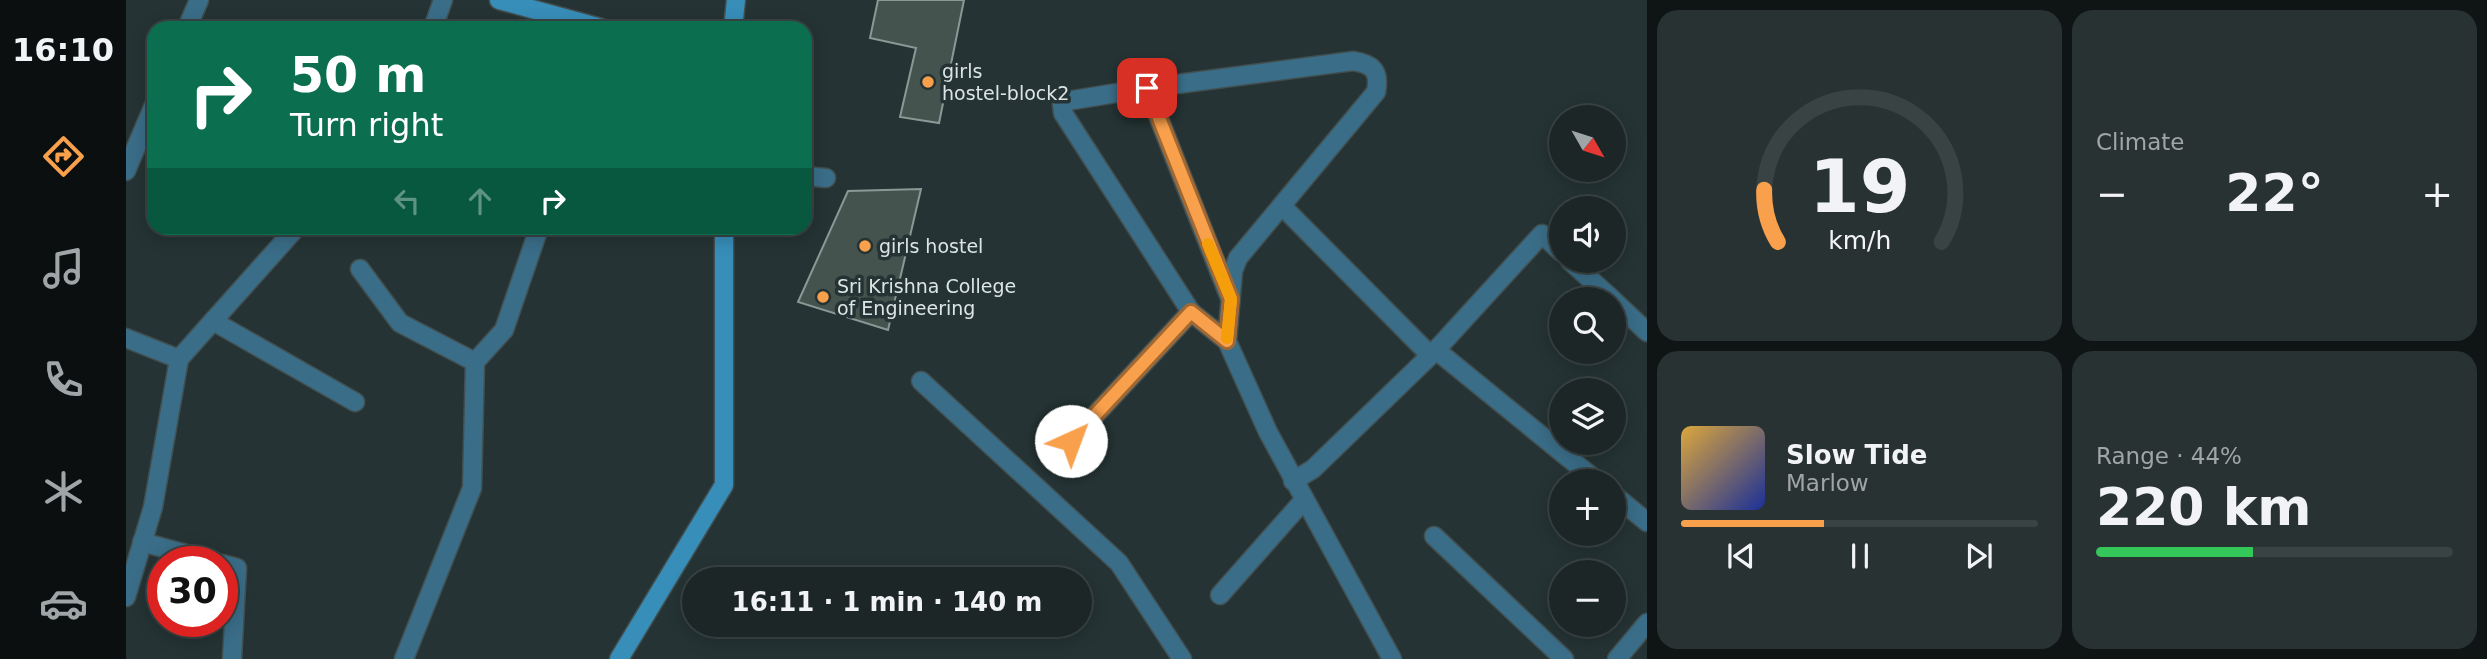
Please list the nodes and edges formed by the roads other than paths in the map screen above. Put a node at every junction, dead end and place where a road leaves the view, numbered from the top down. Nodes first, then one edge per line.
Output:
1 (199, 0) edge
2 (443, 0) edge
3 (499, 0) edge
4 (736, 0) edge
5 (190, 21) edge
6 (436, 21) edge
7 (576, 21) edge
8 (734, 21) edge
9 (1147, 88) junction
10 (147, 122) edge
11 (126, 171) edge
12 (812, 177) edge
13 (826, 178) dead end
14 (1282, 206) junction
15 (290, 235) edge
16 (537, 235) edge
17 (724, 235) edge
18 (1549, 241) edge
19 (360, 269) dead end
20 (1583, 273) edge
21 (1599, 287) edge
22 (1231, 299) junction
23 (1191, 312) junction
24 (1626, 312) edge
25 (213, 321) junction
26 (1647, 332) edge
27 (126, 338) edge
28 (1227, 341) junction
29 (1433, 352) junction
30 (179, 359) junction
31 (475, 362) junction
32 (920, 381) dead end
33 (355, 402) dead end
34 (1071, 441) dead end
35 (1582, 469) edge
36 (1293, 481) junction
37 (1304, 500) junction
38 (1626, 505) edge
39 (1647, 522) edge
40 (1434, 536) dead end
41 (142, 542) junction
42 (157, 546) edge
43 (1220, 595) dead end
44 (126, 597) edge
45 (1647, 623) edge
46 (233, 637) edge
47 (232, 659) edge
48 (404, 659) edge
49 (619, 659) edge
50 (1182, 659) edge
51 (1392, 659) edge
52 (1564, 659) edge
53 (1617, 659) edge

1 - 5 street
2 - 6 street
3 - 7 street
4 - 8 street
9 - 14 street
9 - 22 street
9 - 23 street
10 - 11 street
12 - 13 street
14 - 22 street
14 - 29 street
15 - 25 street
16 - 31 street
17 - 49 street
18 - 29 street
19 - 31 street
20 - 21 street
22 - 28 street
23 - 28 street
23 - 34 street
24 - 26 street
25 - 30 street
25 - 33 street
27 - 30 street
28 - 36 street
29 - 35 street
29 - 36 street
30 - 41 street
31 - 48 street
32 - 50 street
36 - 37 street
37 - 43 street
37 - 51 street
38 - 39 street
40 - 52 street
41 - 42 street
41 - 44 street
45 - 53 street
46 - 47 street

